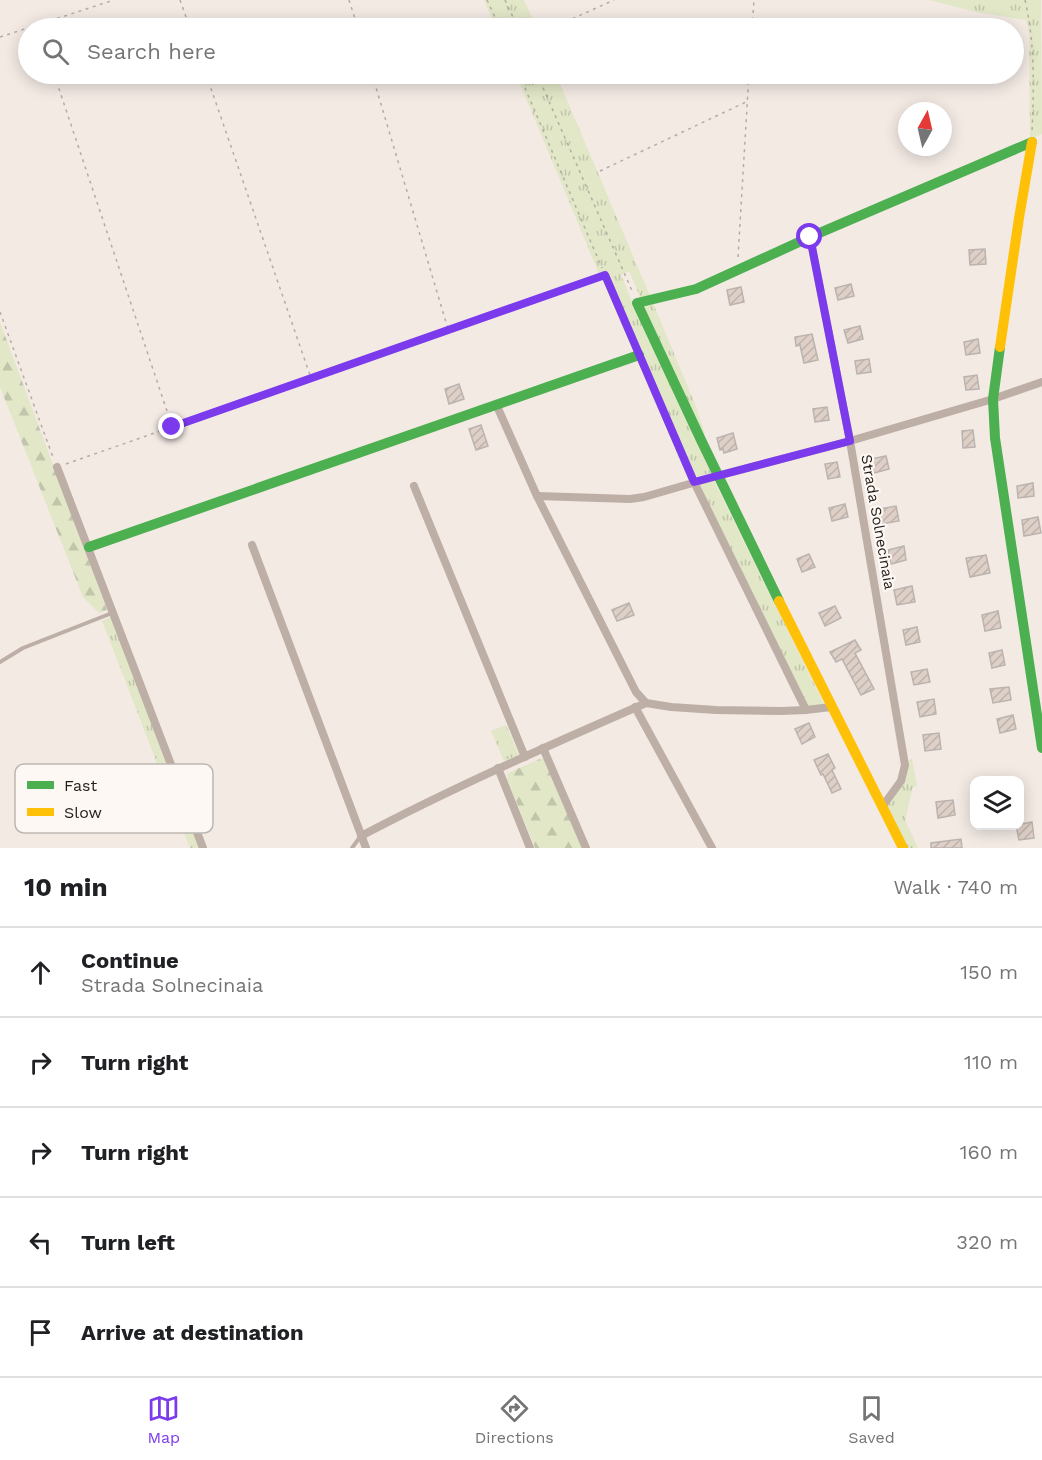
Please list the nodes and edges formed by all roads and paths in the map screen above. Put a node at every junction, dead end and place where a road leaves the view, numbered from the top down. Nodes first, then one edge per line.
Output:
1 (114, 0) edge
2 (180, 0) edge
3 (349, 0) edge
4 (487, 0) edge
5 (505, 0) edge
6 (614, 0) edge
7 (754, 0) edge
8 (1025, 0) edge
9 (59, 18) edge
10 (186, 18) edge
11 (355, 18) edge
12 (495, 18) edge
13 (513, 18) edge
14 (574, 18) edge
15 (753, 18) edge
16 (18, 31) edge
17 (0, 37) edge
18 (57, 84) edge
19 (209, 84) edge
20 (375, 84) edge
21 (523, 84) edge
22 (541, 84) edge
23 (748, 84) edge
24 (747, 101) junction
25 (1032, 142) junction
26 (600, 171) dead end
27 (810, 237) junction
28 (737, 270) junction
29 (605, 275) junction
30 (637, 303) junction
31 (0, 312) edge
32 (448, 330) junction
33 (639, 355) junction
34 (311, 378) junction
35 (1042, 382) edge
36 (993, 399) junction
37 (496, 404) junction
38 (172, 427) junction
39 (850, 441) junction
40 (57, 467) junction
41 (717, 476) junction
42 (694, 482) junction
43 (414, 486) dead end
44 (537, 496) junction
45 (252, 545) dead end
46 (88, 547) junction
47 (112, 613) junction
48 (0, 662) edge
49 (646, 703) junction
50 (635, 707) junction
51 (831, 707) junction
52 (806, 710) junction
53 (543, 748) junction
54 (1042, 748) edge
55 (525, 757) junction
56 (170, 764) edge
57 (498, 768) junction
58 (882, 807) junction
59 (197, 833) edge
60 (361, 836) junction
61 (203, 848) edge
62 (352, 848) edge
63 (366, 848) edge
64 (530, 848) edge
65 (586, 848) edge
66 (712, 848) edge
67 (903, 848) edge

1 - 9 path
2 - 10 path
3 - 11 path
4 - 12 path
5 - 13 path
6 - 14 path
7 - 15 path
8 - 25 path
16 - 17 path
18 - 38 path
19 - 34 path
20 - 32 path
21 - 29 path
22 - 30 path
23 - 24 path
24 - 26 path
24 - 28 path
25 - 27 street
25 - 36 street
27 - 28 street
27 - 39 street, Strada Solnecinaia
28 - 30 street
29 - 32 path
29 - 33 street
30 - 41 street
31 - 40 path
32 - 34 path
33 - 37 street
33 - 42 street
34 - 38 path
35 - 36 street
36 - 39 street
36 - 54 street
37 - 44 street
37 - 46 street
38 - 40 path
39 - 41 street
39 - 58 street, Strada Solnecinaia
40 - 46 street
41 - 42 street
41 - 51 street
42 - 44 street
42 - 52 street
43 - 55 street
44 - 49 street
45 - 60 street
46 - 47 street
47 - 48 lane
47 - 56 street
49 - 50 street
49 - 52 street
50 - 53 street
50 - 66 street
51 - 52 street
51 - 58 street
53 - 55 street
53 - 65 street
55 - 57 street
57 - 60 street
57 - 64 street
58 - 67 street
59 - 61 street
60 - 62 lane
60 - 63 street

